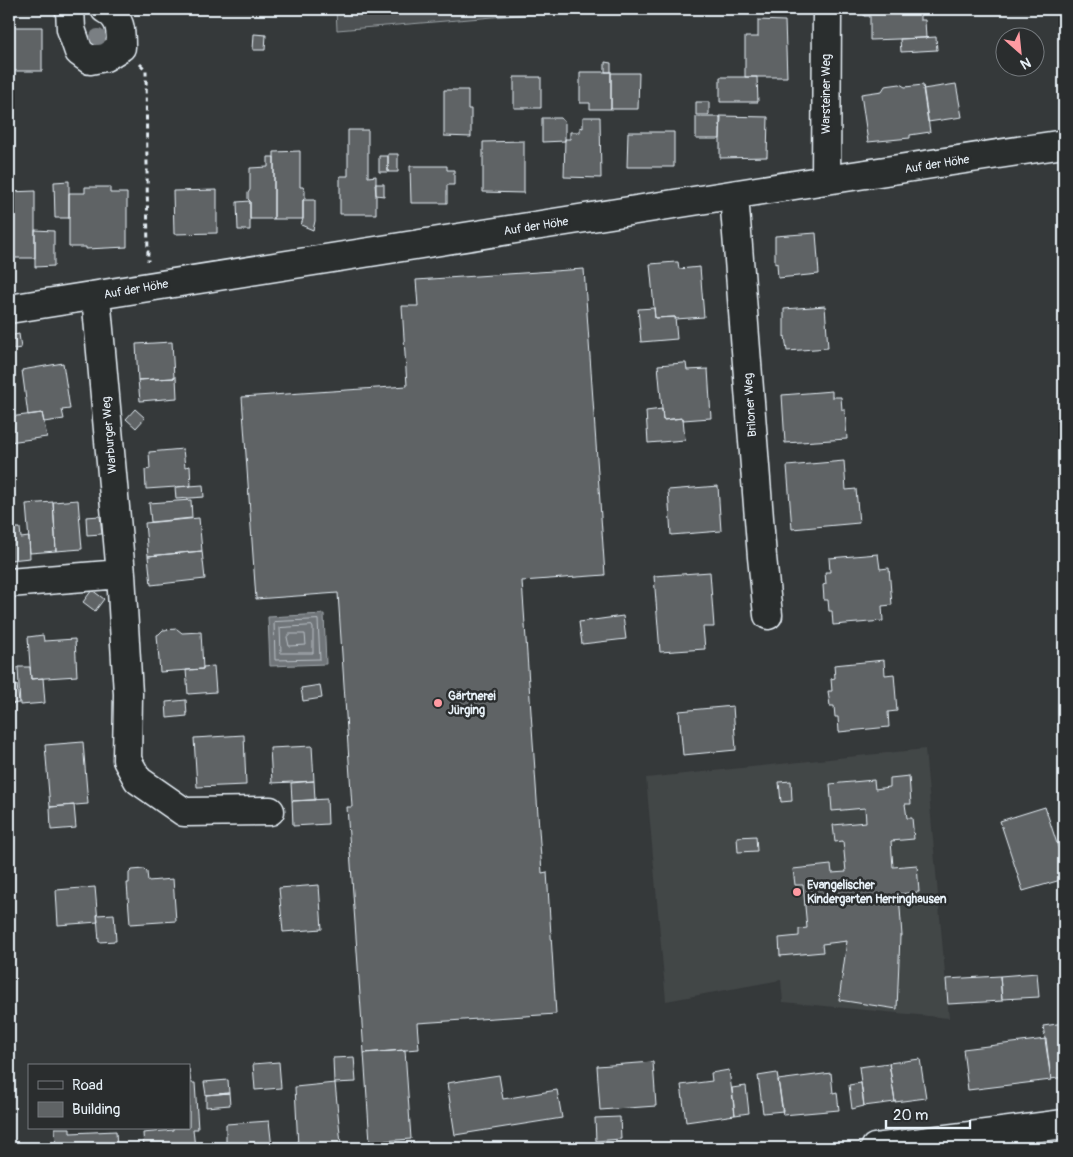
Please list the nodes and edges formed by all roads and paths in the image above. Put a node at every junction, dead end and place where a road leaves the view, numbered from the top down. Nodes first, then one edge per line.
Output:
1 (70, 9) edge
2 (105, 9) edge
3 (827, 9) edge
4 (121, 47) junction
5 (1064, 144) edge
6 (826, 180) junction
7 (734, 195) junction
8 (149, 286) junction
9 (96, 296) junction
10 (9, 309) edge
11 (121, 574) junction
12 (9, 583) edge
13 (768, 615) dead end
14 (270, 811) dead end
15 (1064, 1124) edge
16 (875, 1148) edge

1 - 4 street
2 - 4 street
3 - 6 street, Warsteiner Weg
4 - 8 path
5 - 6 street, Auf der Höhe
6 - 7 street, Auf der Höhe
7 - 8 street, Auf der Höhe
7 - 13 street, Briloner Weg
8 - 9 street, Auf der Höhe
9 - 10 street, Auf der Höhe
9 - 11 street, Warburger Weg
11 - 12 street
11 - 14 street, Warburger Weg
15 - 16 street

